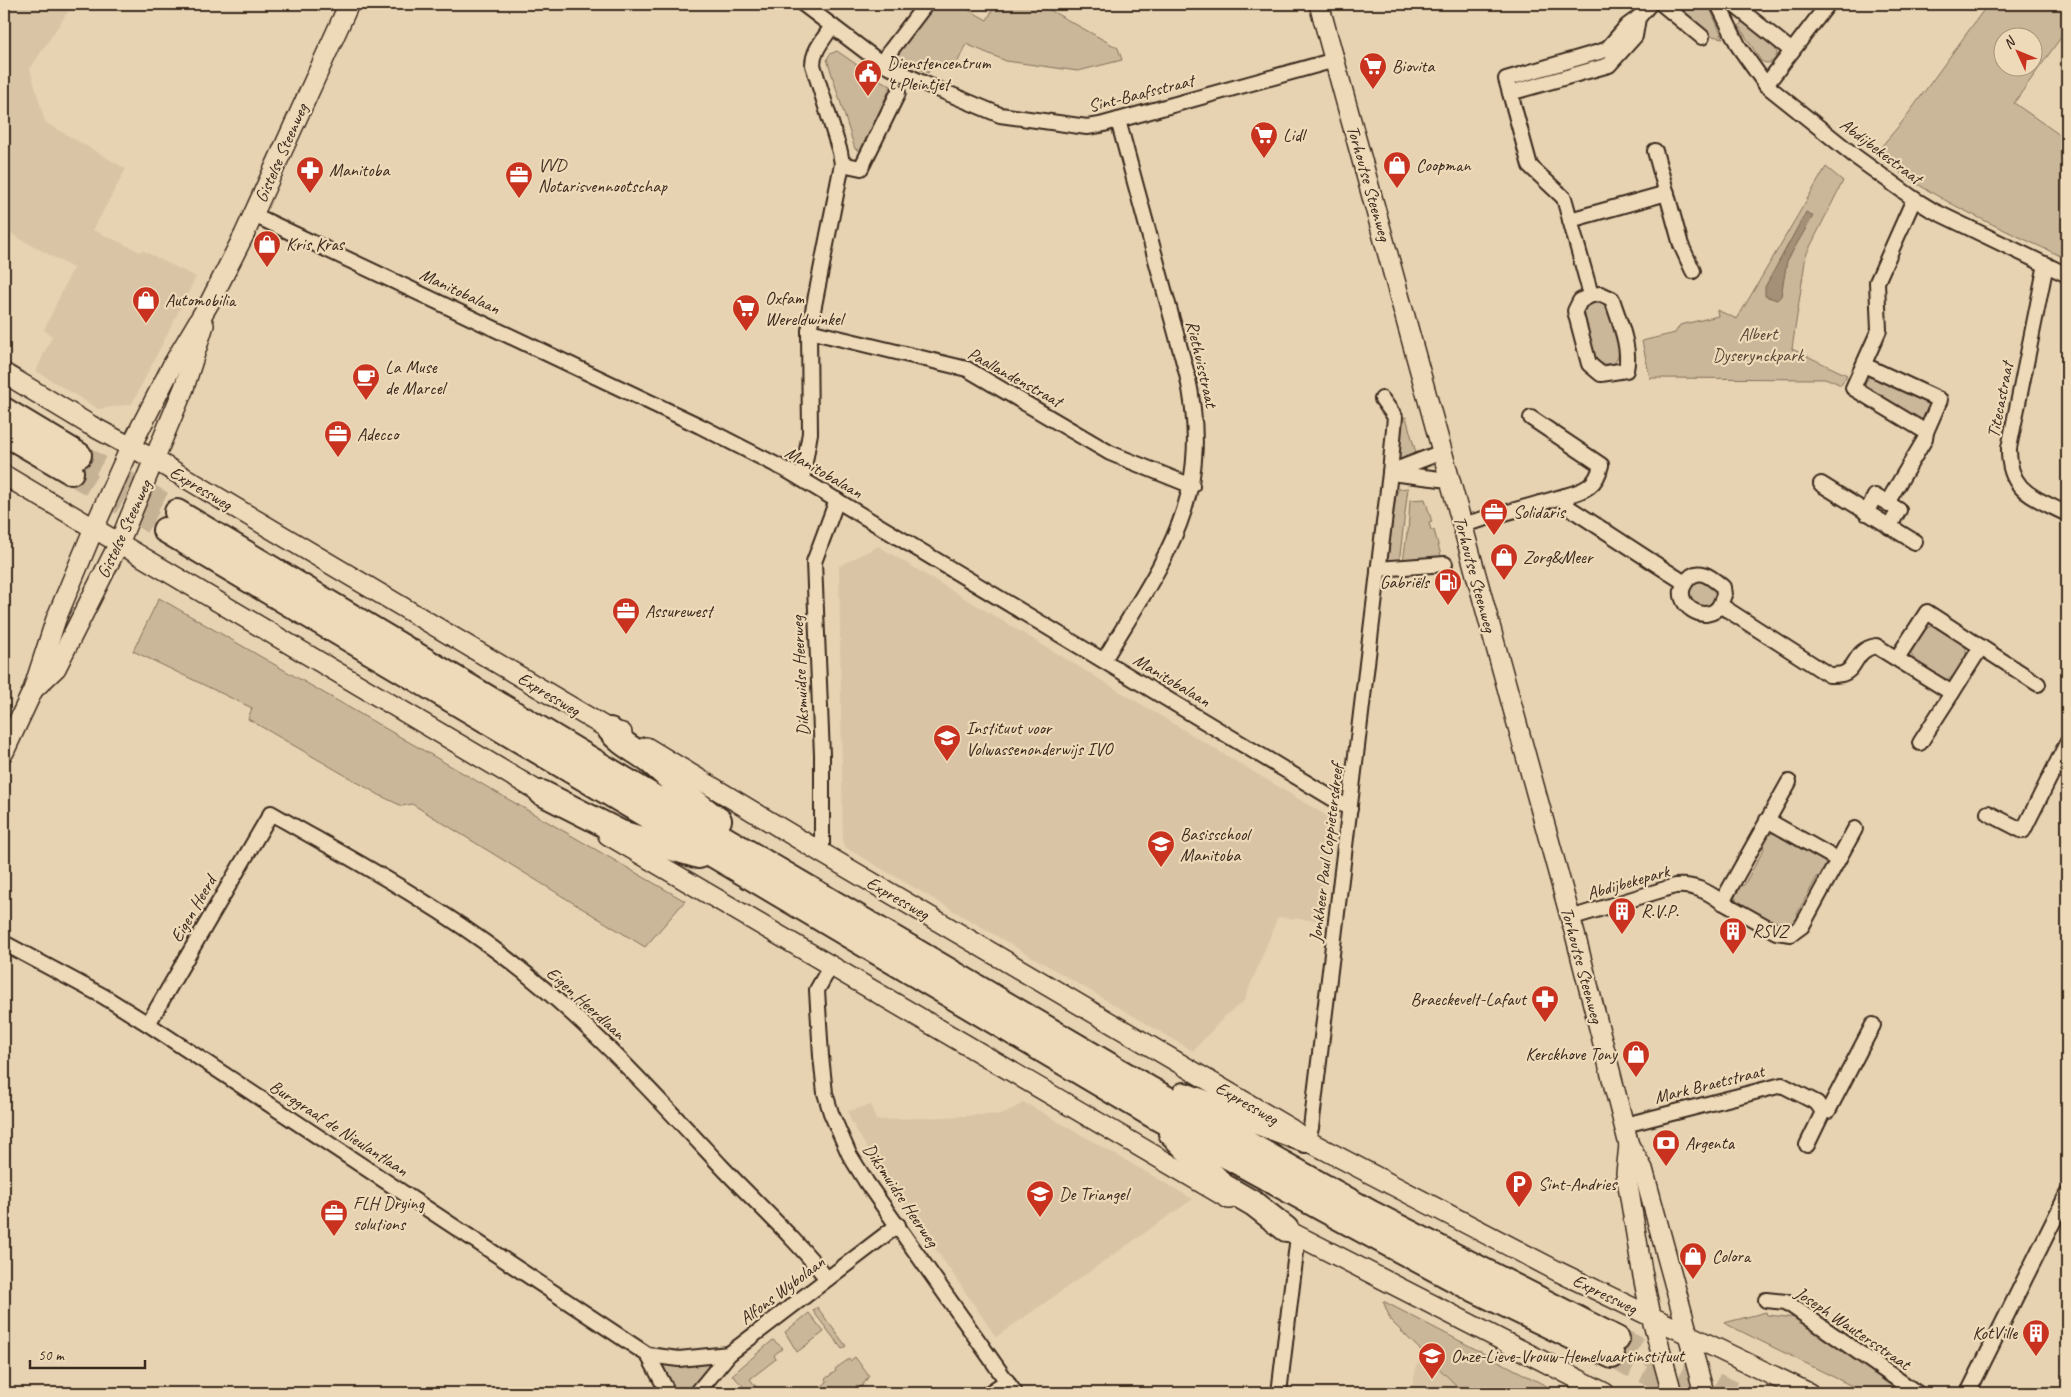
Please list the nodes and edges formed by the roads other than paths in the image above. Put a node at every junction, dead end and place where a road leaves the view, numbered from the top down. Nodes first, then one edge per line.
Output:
1 (349, 4) edge
2 (803, 4) edge
3 (926, 4) edge
4 (1319, 4) edge
5 (1650, 4) edge
6 (1662, 4) edge
7 (1718, 4) edge
8 (1733, 4) edge
9 (1828, 4) edge
10 (832, 26) junction
11 (1702, 37) dead end
12 (1792, 51) junction
13 (1335, 60) junction
14 (881, 63) junction
15 (1766, 84) junction
16 (898, 93) dead end
17 (1118, 120) junction
18 (1655, 151) dead end
19 (842, 164) junction
20 (1667, 193) junction
21 (1914, 199) junction
22 (254, 215) junction
23 (1570, 220) junction
24 (2046, 264) junction
25 (1693, 270) dead end
26 (2067, 275) edge
27 (1591, 296) junction
28 (211, 300) junction
29 (809, 331) junction
30 (1864, 365) junction
31 (4, 373) edge
32 (1382, 400) dead end
33 (4, 410) edge
34 (1531, 418) dead end
35 (1926, 432) junction
36 (4, 433) edge
37 (131, 446) junction
38 (1442, 452) junction
39 (155, 460) junction
40 (1390, 473) junction
41 (4, 475) edge
42 (802, 479) junction
43 (1450, 480) junction
44 (1821, 484) dead end
45 (1192, 486) junction
46 (1565, 496) junction
47 (837, 500) junction
48 (1887, 503) junction
49 (1866, 513) junction
50 (2067, 514) edge
51 (1462, 525) junction
52 (1889, 527) junction
53 (106, 535) junction
54 (1915, 542) dead end
55 (1445, 564) dead end
56 (1378, 569) junction
57 (1685, 583) junction
58 (1720, 605) junction
59 (1981, 647) junction
60 (1897, 658) junction
61 (1104, 660) junction
62 (2038, 684) dead end
63 (34, 690) junction
64 (1952, 693) junction
65 (610, 730) junction
66 (1920, 743) dead end
67 (2067, 743) edge
68 (4, 752) edge
69 (1789, 782) dead end
70 (542, 793) junction
71 (1350, 809) junction
72 (271, 813) joint
73 (1988, 813) dead end
74 (1767, 820) junction
75 (1856, 829) dead end
76 (748, 852) junction
77 (822, 854) junction
78 (1838, 860) junction
79 (726, 862) junction
80 (1722, 902) junction
81 (1570, 918) junction
82 (4, 943) edge
83 (830, 967) junction
84 (148, 1024) junction
85 (1873, 1025) dead end
86 (1148, 1088) junction
87 (1823, 1112) junction
88 (1154, 1116) junction
89 (1625, 1125) junction
90 (1306, 1140) junction
91 (1630, 1144) junction
92 (1807, 1145) dead end
93 (2067, 1194) edge
94 (898, 1225) junction
95 (1292, 1233) junction
96 (827, 1279) junction
97 (1766, 1300) dead end
98 (1651, 1316) junction
99 (1688, 1335) junction
100 (729, 1354) junction
101 (648, 1355) junction
102 (1007, 1381) junction
103 (1596, 1391) edge
104 (666, 1393) edge
105 (697, 1393) edge
106 (989, 1393) edge
107 (1016, 1393) edge
108 (1279, 1393) edge
109 (1672, 1393) edge
110 (1704, 1393) edge
111 (1810, 1393) edge
112 (1917, 1393) edge
113 (1968, 1393) edge

1 - 22 street, Gistelse Steenweg
2 - 10 street, Sint-Baafsstraat
3 - 14 street
4 - 13 street, Torhoutse Steenweg
5 - 23 street
6 - 11 street
7 - 15 street, Abdijbekestraat
8 - 12 street
9 - 12 street
10 - 14 street, Sint-Baafsstraat
10 - 19 street
12 - 15 street
13 - 17 street, Sint-Baafsstraat
13 - 38 street, Torhoutse Steenweg
14 - 17 street, Sint-Baafsstraat
15 - 21 street, Abdijbekestraat
16 - 19 street
17 - 45 street, Riethuisstraat
18 - 20 street
19 - 29 street
20 - 23 street
20 - 25 street
21 - 24 street, Abdijbekestraat
21 - 30 street
22 - 28 street, Gistelse Steenweg
22 - 42 street, Manitobalaan
23 - 27 street
24 - 26 street, Abdijbekestraat
24 - 50 street, Titecastraat
27 - 27 street
28 - 37 street, Gistelse Steenweg
28 - 39 street, Gistelse Steenweg
29 - 42 street
29 - 45 street, Paallandenstraat
30 - 35 street
30 - 35 street
31 - 37 street, Expressweg
32 - 40 street, Jonkheer Paul Coppietersdreef
33 - 36 highway
34 - 46 street
35 - 48 street
37 - 39 street, Expressweg
37 - 53 street, Gistelse Steenweg
38 - 40 street
38 - 43 street, Torhoutse Steenweg
39 - 53 street, Gistelse Steenweg
39 - 65 street, Expressweg
40 - 43 street
40 - 56 street, Jonkheer Paul Coppietersdreef
41 - 53 street
42 - 47 street, Manitobalaan
43 - 51 street, Torhoutse Steenweg
44 - 49 street
45 - 61 street, Riethuisstraat
46 - 51 street
46 - 57 street
47 - 61 street, Manitobalaan
47 - 77 street, Diksmuidse Heerweg
48 - 49 street
48 - 52 street
49 - 52 street
51 - 81 street, Torhoutse Steenweg
52 - 54 street
53 - 63 street, Gistelse Steenweg
53 - 63 street, Gistelse Steenweg
53 - 70 street
55 - 56 street
56 - 71 street, Jonkheer Paul Coppietersdreef
57 - 58 street
57 - 58 street
58 - 60 street
59 - 60 street
59 - 62 street
59 - 64 street
60 - 64 street
61 - 71 street, Manitobalaan
63 - 68 street, Gistelse Steenweg
64 - 66 street
65 - 76 highway
65 - 77 street, Expressweg
67 - 73 street
69 - 74 street
70 - 79 highway
70 - 83 street
71 - 90 street, Jonkheer Paul Coppietersdreef
72 - 84 street, Eigen Heerd
72 - 96 street, Eigen Heerdlaan
74 - 78 street
74 - 80 street
75 - 78 street, Abdijbekepark
76 - 79 highway, Expressweg
76 - 86 highway, Expressweg
77 - 90 street, Expressweg
78 - 80 street, Abdijbekepark
79 - 88 highway, Expressweg
80 - 81 street, Abdijbekepark
81 - 89 street, Torhoutse Steenweg
82 - 84 street, Burggraaf de Nieulantlaan
83 - 94 street, Diksmuidse Heerweg
83 - 95 street
84 - 101 street, Burggraaf de Nieulantlaan
85 - 87 street
86 - 88 highway, Expressweg
86 - 90 highway
87 - 89 street, Mark Braetstraat
87 - 92 street
88 - 95 highway
89 - 91 street, Torhoutse Steenweg
90 - 98 street, Expressweg
91 - 98 street, Torhoutse Steenweg
91 - 99 street, Torhoutse Steenweg
93 - 113 street
94 - 96 street, Alfons Wybolaan
94 - 102 street, Diksmuidse Heerweg
95 - 103 street
95 - 108 street
96 - 100 street, Alfons Wybolaan
97 - 112 street, Joseph Wautersstraat
98 - 99 street, Expressweg
98 - 109 street, Torhoutse Steenweg
99 - 110 street, Torhoutse Steenweg
99 - 111 street, Expressweg
100 - 101 street, Burggraaf de Nieulantlaan
100 - 105 street, Alfons Wybolaan
101 - 104 street, Burggraaf de Nieulantlaan
102 - 106 street
102 - 107 street, Diksmuidse Heerweg

